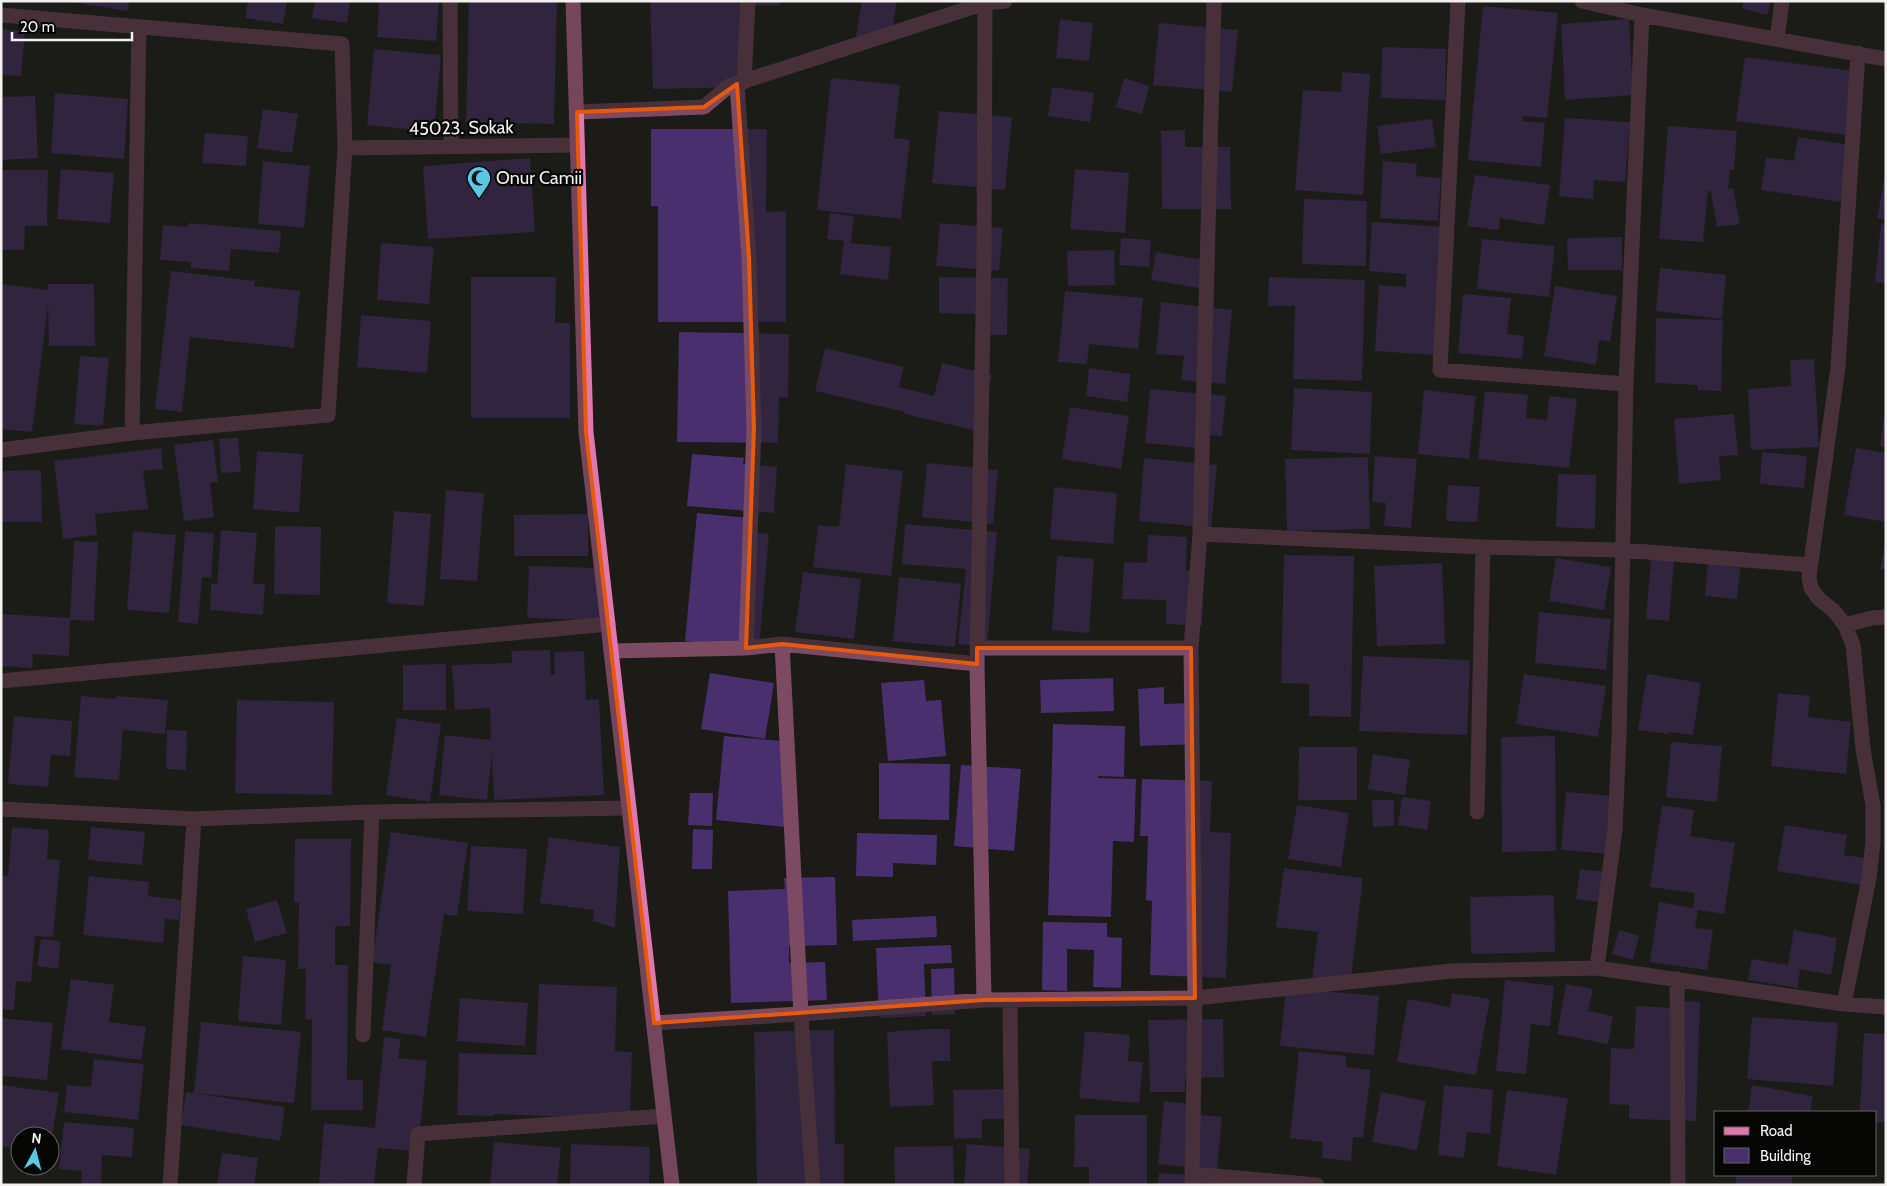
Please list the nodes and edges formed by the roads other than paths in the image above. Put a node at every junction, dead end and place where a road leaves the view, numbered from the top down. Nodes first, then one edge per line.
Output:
1 (450, 1) edge
2 (573, 1) edge
3 (748, 1) edge
4 (1005, 1) edge
5 (1214, 1) edge
6 (1458, 1) edge
7 (1582, 1) edge
8 (1782, 1) edge
9 (985, 2) edge
10 (1, 15) edge
11 (1642, 15) junction
12 (139, 28) junction
13 (1777, 39) junction
14 (1858, 53) junction
15 (1886, 59) edge
16 (741, 83) junction
17 (576, 112) junction
18 (577, 145) junction
19 (451, 147) junction
20 (345, 148) junction
21 (1626, 384) junction
22 (132, 433) junction
23 (1, 450) edge
24 (1200, 534) junction
25 (1483, 547) junction
26 (1623, 550) junction
27 (1809, 565) junction
28 (1886, 617) edge
29 (608, 624) junction
30 (1845, 625) junction
31 (782, 644) junction
32 (746, 648) junction
33 (977, 648) junction
34 (1191, 648) junction
35 (611, 651) junction
36 (977, 664) junction
37 (1, 681) edge
38 (1, 808) edge
39 (629, 808) junction
40 (372, 812) junction
41 (1477, 812) dead end
42 (194, 819) junction
43 (1596, 968) junction
44 (1677, 979) junction
45 (1195, 998) junction
46 (984, 1000) junction
47 (1010, 1000) junction
48 (1844, 1004) junction
49 (1886, 1007) edge
50 (801, 1014) junction
51 (654, 1022) junction
52 (363, 1035) dead end
53 (664, 1116) junction
54 (1192, 1179) edge
55 (170, 1185) edge
56 (414, 1185) edge
57 (672, 1185) edge
58 (813, 1185) edge
59 (1012, 1185) edge
60 (1317, 1185) edge
61 (1678, 1185) edge

1 - 19 street
2 - 17 main road
3 - 16 street
4 - 9 street
5 - 24 street
6 - 21 street
7 - 11 street
8 - 13 street
9 - 16 street
9 - 33 street
10 - 12 street
11 - 13 street
11 - 21 street
12 - 20 street
12 - 22 street
13 - 14 street
14 - 15 street
14 - 27 street
16 - 17 street
16 - 32 street
17 - 18 main road
18 - 19 street, 45023. Sokak
18 - 29 main road
19 - 20 street, 45023. Sokak
20 - 22 street
21 - 26 street
22 - 23 street
24 - 25 street
24 - 34 street
25 - 26 street
25 - 41 street
26 - 27 street
26 - 43 street
27 - 30 street
28 - 30 street
29 - 35 main road
29 - 37 street
30 - 48 street
31 - 32 street
31 - 36 street
31 - 50 street
32 - 35 street
33 - 34 street
33 - 36 street
34 - 45 street
35 - 39 main road
36 - 46 street
38 - 42 street
39 - 40 street
39 - 51 main road
40 - 42 street
40 - 52 street
42 - 55 street
43 - 44 street
43 - 45 street
44 - 48 street
44 - 61 street
45 - 47 street
45 - 54 street
46 - 47 street
46 - 50 street
47 - 59 street
48 - 49 street
50 - 51 street
50 - 58 street
51 - 53 main road
53 - 56 street
53 - 57 main road
54 - 60 street

